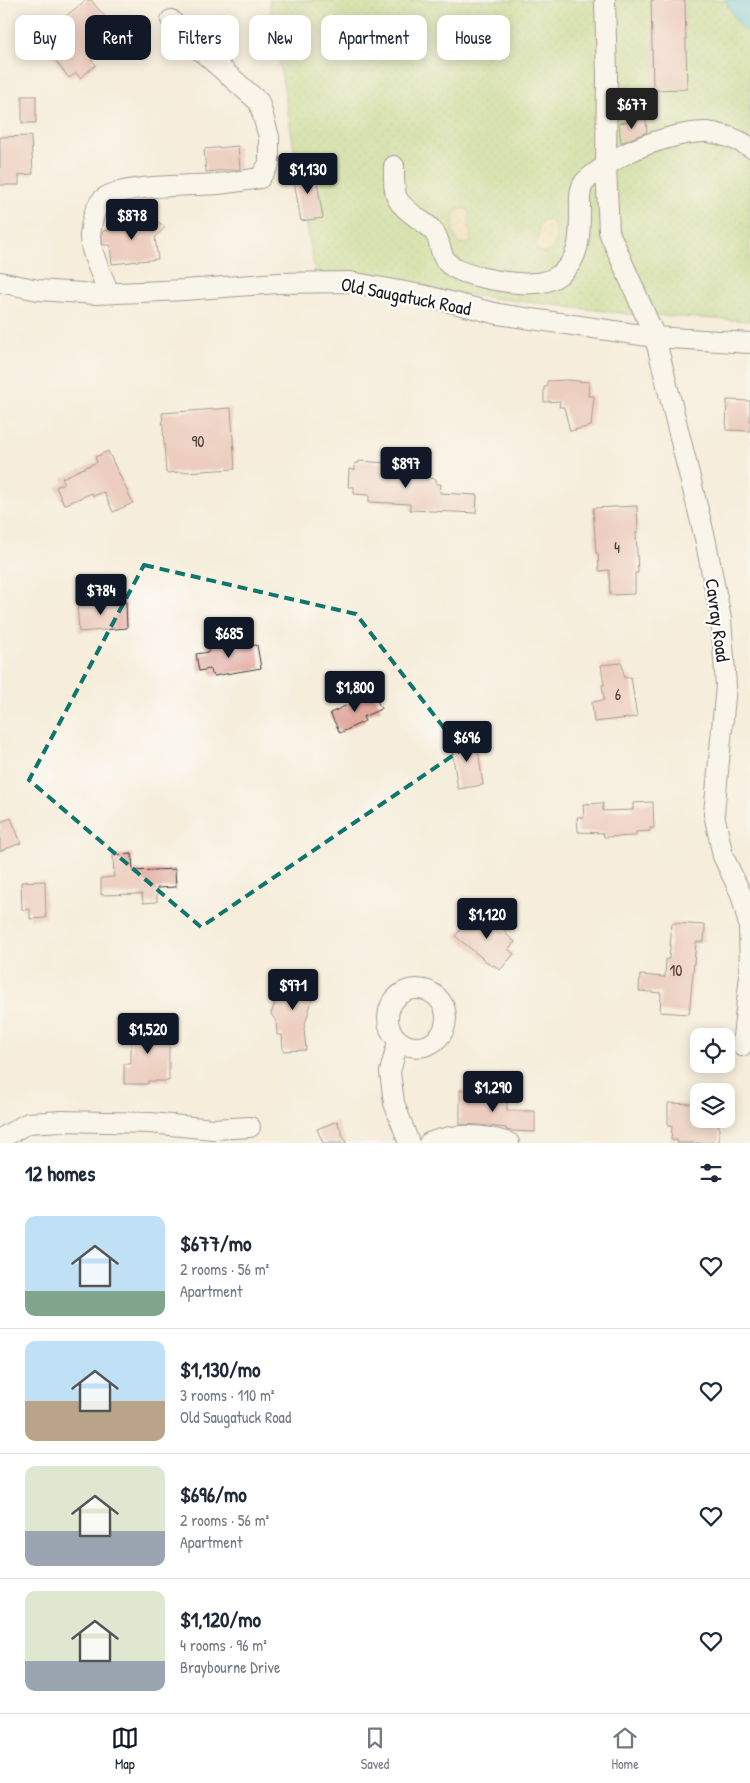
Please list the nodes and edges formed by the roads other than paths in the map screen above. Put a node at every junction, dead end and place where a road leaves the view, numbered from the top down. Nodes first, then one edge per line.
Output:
1 (605, 0) edge
2 (211, 60) edge
3 (750, 147) edge
4 (394, 166) dead end
5 (606, 166) junction
6 (0, 282) edge
7 (109, 294) junction
8 (655, 337) junction
9 (750, 343) edge
10 (746, 892) edge
11 (748, 1004) edge
12 (398, 1041) dead end
13 (742, 1046) dead end
14 (250, 1127) dead end
15 (0, 1139) edge
16 (409, 1143) edge
17 (429, 1143) edge
18 (509, 1143) edge

1 - 5 street, Cavray Road
2 - 7 street
3 - 5 street
4 - 5 street
5 - 8 street, Cavray Road
6 - 7 street, Old Saugatuck Road
7 - 8 street, Old Saugatuck Road
8 - 9 street, Old Saugatuck Road
8 - 10 street, Cavray Road
10 - 11 street, Cavray Road
11 - 13 street, Cavray Road
12 - 16 street
14 - 15 street
17 - 18 street

